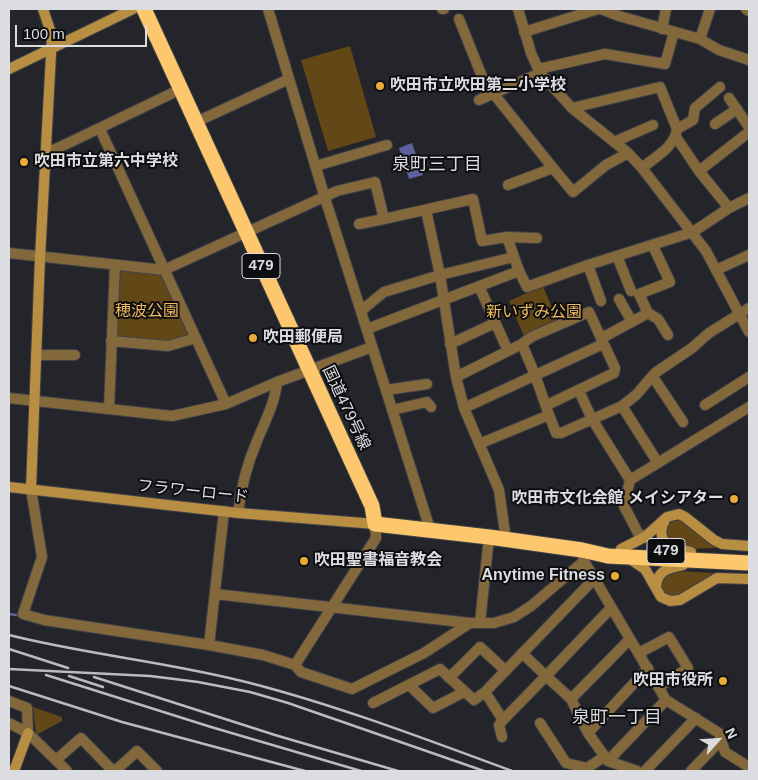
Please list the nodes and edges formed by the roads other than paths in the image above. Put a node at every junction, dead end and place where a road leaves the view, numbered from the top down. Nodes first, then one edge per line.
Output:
1 (42, 9) edge
2 (51, 9) edge
3 (134, 9) edge
4 (144, 9) edge
5 (268, 9) edge
6 (518, 9) edge
7 (599, 9) edge
8 (666, 9) edge
9 (710, 9) edge
10 (746, 9) edge
11 (749, 11) edge
12 (620, 12) edge
13 (47, 19) junction
14 (459, 19) dead end
15 (662, 29) junction
16 (524, 32) junction
17 (674, 32) junction
18 (700, 39) junction
19 (51, 49) junction
20 (749, 60) edge
21 (9, 69) edge
22 (540, 73) junction
23 (289, 79) junction
24 (720, 87) dead end
25 (181, 89) junction
26 (493, 94) junction
27 (729, 98) dead end
28 (479, 100) dead end
29 (572, 108) junction
30 (737, 109) junction
31 (196, 122) junction
32 (715, 124) dead end
33 (653, 125) dead end
34 (749, 126) edge
35 (100, 129) junction
36 (676, 133) junction
37 (614, 142) junction
38 (387, 145) dead end
39 (46, 152) junction
40 (628, 153) junction
41 (316, 166) junction
42 (553, 168) junction
43 (642, 168) junction
44 (699, 171) junction
45 (508, 185) dead end
46 (325, 198) junction
47 (749, 198) edge
48 (729, 208) junction
49 (426, 210) junction
50 (384, 219) junction
51 (360, 224) dead end
52 (693, 232) junction
53 (246, 233) junction
54 (507, 237) junction
55 (537, 238) dead end
56 (653, 246) junction
57 (9, 253) edge
58 (749, 255) edge
59 (40, 256) junction
60 (617, 256) junction
61 (514, 257) junction
62 (115, 265) junction
63 (588, 265) junction
64 (164, 270) junction
65 (519, 270) junction
66 (716, 270) junction
67 (440, 275) junction
68 (479, 286) junction
69 (631, 291) dead end
70 (619, 298) dead end
71 (444, 299) junction
72 (601, 301) dead end
73 (749, 308) edge
74 (362, 310) junction
75 (648, 313) junction
76 (738, 314) junction
77 (495, 322) junction
78 (632, 322) junction
79 (367, 329) junction
80 (749, 332) edge
81 (668, 335) dead end
82 (196, 338) junction
83 (602, 341) junction
84 (111, 342) junction
85 (450, 344) junction
86 (522, 344) junction
87 (372, 347) junction
88 (508, 351) junction
89 (36, 354) junction
90 (75, 355) dead end
91 (310, 372) junction
92 (652, 372) junction
93 (536, 375) junction
94 (456, 377) junction
95 (749, 377) edge
96 (277, 382) junction
97 (426, 384) dead end
98 (386, 390) junction
99 (579, 391) junction
100 (9, 398) edge
101 (34, 401) junction
102 (226, 404) junction
103 (705, 405) dead end
104 (431, 406) dead end
105 (622, 406) junction
106 (749, 407) edge
107 (464, 408) junction
108 (108, 409) junction
109 (392, 410) junction
110 (548, 410) junction
111 (592, 419) junction
112 (683, 422) dead end
113 (480, 444) junction
114 (658, 463) junction
115 (630, 480) junction
116 (9, 487) edge
117 (31, 489) junction
118 (224, 511) junction
119 (238, 513) junction
120 (667, 516) junction
121 (375, 524) junction
122 (430, 529) junction
123 (489, 537) junction
124 (645, 537) junction
125 (506, 540) junction
126 (749, 546) edge
127 (691, 552) junction
128 (614, 553) junction
129 (749, 555) edge
130 (583, 556) junction
131 (633, 562) junction
132 (749, 564) edge
133 (683, 565) junction
134 (749, 570) edge
135 (595, 578) junction
136 (749, 579) edge
137 (656, 588) junction
138 (215, 594) junction
139 (332, 607) junction
140 (611, 608) junction
141 (475, 623) junction
142 (630, 639) junction
143 (210, 645) junction
144 (638, 653) junction
145 (522, 654) junction
146 (295, 664) junction
147 (648, 668) junction
148 (506, 670) junction
149 (546, 676) junction
150 (449, 678) junction
151 (409, 685) junction
152 (659, 687) junction
153 (464, 692) junction
154 (485, 692) junction
155 (571, 699) junction
156 (666, 700) junction
157 (9, 701) edge
158 (373, 703) dead end
159 (696, 718) junction
160 (503, 720) junction
161 (9, 723) edge
162 (540, 724) dead end
163 (28, 733) junction
164 (588, 733) junction
165 (502, 737) dead end
166 (721, 740) junction
167 (606, 759) junction
168 (56, 760) junction
169 (13, 764) edge
170 (749, 767) edge
171 (67, 771) edge
172 (114, 771) edge
173 (157, 771) edge
174 (637, 771) edge
175 (645, 771) edge
176 (691, 771) edge

1 - 13 street
2 - 13 street
3 - 19 street
4 - 25 highway, 国道479号線 / 479
5 - 23 street
6 - 16 street
7 - 12 street
7 - 16 street
8 - 15 street
9 - 18 street
10 - 11 street
12 - 15 street
13 - 19 street
14 - 26 street
15 - 17 street
16 - 22 street
17 - 18 street
17 - 22 street
18 - 20 street
19 - 21 street
19 - 39 street
22 - 26 street
22 - 29 street
23 - 31 street
23 - 41 street
24 - 36 street
25 - 31 highway, 国道479号線 / 479
25 - 35 street
26 - 28 street
26 - 42 street
27 - 30 street
29 - 36 street
29 - 37 street
30 - 32 street
30 - 34 street
31 - 53 highway, 国道479号線 / 479
33 - 37 street
34 - 44 street
35 - 39 street
35 - 64 street
36 - 43 street
36 - 44 street
37 - 40 street
38 - 41 street
39 - 59 street
40 - 42 street
40 - 43 street
41 - 46 street
42 - 45 street
43 - 52 street
44 - 48 street
46 - 50 street
46 - 53 street
46 - 74 street
47 - 48 street
48 - 52 street
49 - 50 street
49 - 54 street
49 - 67 street
50 - 51 street
52 - 56 street
52 - 66 street
53 - 64 street
53 - 91 highway, 国道479号線 / 479
54 - 55 street
54 - 61 street
56 - 60 street
56 - 75 street
57 - 59 street
58 - 66 street
59 - 62 street
59 - 89 street
60 - 63 street
60 - 69 street
61 - 65 street
61 - 67 street
62 - 64 street
62 - 84 street
63 - 65 street
63 - 72 street
64 - 82 street
65 - 68 street
66 - 76 street
67 - 71 street
67 - 74 street
68 - 71 street
68 - 77 street
70 - 78 street
71 - 79 street
71 - 85 street
73 - 76 street
74 - 79 street
75 - 78 street
75 - 81 street
76 - 80 street
76 - 92 street
77 - 85 street
77 - 88 street
78 - 83 street
79 - 87 street
82 - 84 street
82 - 102 street
83 - 86 street
83 - 93 street
83 - 99 street
84 - 108 street
85 - 94 street
86 - 88 street
86 - 93 street
87 - 91 street
87 - 98 street
88 - 94 street
89 - 90 street
89 - 101 street
91 - 96 street
91 - 121 highway, 国道479号線 / 479
92 - 105 street
92 - 112 street
93 - 107 street
93 - 110 street
94 - 107 street
95 - 103 street
96 - 102 street
96 - 119 street
97 - 98 street
98 - 109 street
99 - 110 street
99 - 111 street
100 - 101 street
101 - 108 street
101 - 117 street
102 - 108 street
104 - 109 street
105 - 111 street
105 - 114 street
106 - 114 street
107 - 113 street
109 - 122 street
110 - 111 street
110 - 113 street
111 - 115 street
113 - 125 street
114 - 115 street
115 - 124 street
116 - 117 street, フラワーロード
117 - 118 street, フラワーロード
117 - 143 street
118 - 119 street, フラワーロード
118 - 138 street
119 - 121 street, フラワーロード
120 - 124 street
120 - 126 street
120 - 127 street
121 - 122 highway, 479
121 - 139 street
122 - 123 highway, 479
123 - 125 highway, 479
123 - 141 street
124 - 128 street
125 - 130 highway, 479
127 - 128 highway, 479
127 - 129 highway, 479
128 - 130 highway, 479
128 - 131 highway, 479
128 - 132 highway, 479
130 - 135 street
130 - 141 street
131 - 133 highway, 479
131 - 137 street
133 - 134 highway, 479
133 - 137 street
135 - 140 street
135 - 145 street
136 - 137 street
138 - 139 street
138 - 143 street
139 - 141 street
139 - 146 street
140 - 142 street
140 - 149 street
141 - 146 street
142 - 144 street
142 - 155 street
143 - 146 street
144 - 147 street
144 - 152 street
145 - 148 street
145 - 149 street
147 - 152 street
147 - 164 street
148 - 150 street
148 - 154 street
149 - 155 street
149 - 160 street
150 - 151 street
150 - 153 street
151 - 153 street
151 - 158 street
152 - 156 street
153 - 154 street
154 - 160 street
155 - 164 street
156 - 159 street
156 - 167 street
157 - 163 street
159 - 166 street
159 - 175 street
160 - 165 street
161 - 163 street
162 - 167 street
163 - 168 street
163 - 169 street
164 - 167 street
166 - 170 street
166 - 176 street
167 - 174 street
168 - 171 street
168 - 172 street
172 - 173 street

